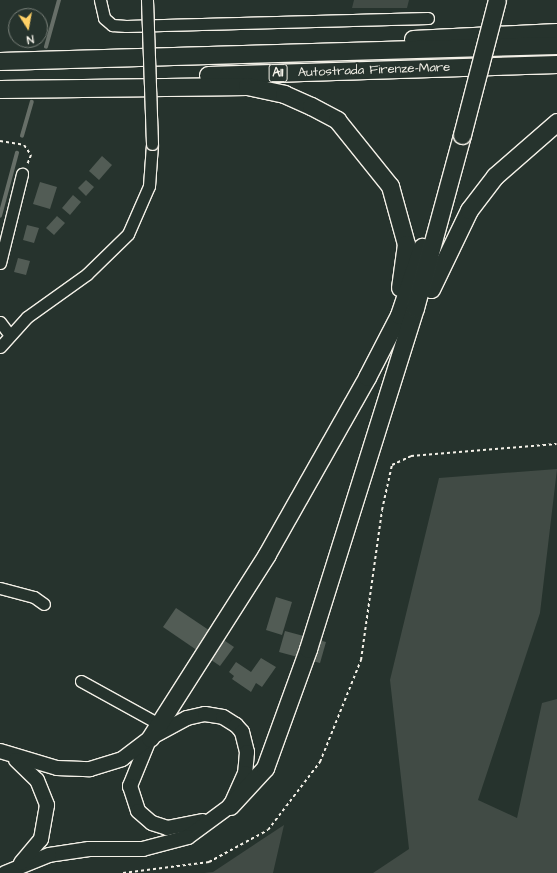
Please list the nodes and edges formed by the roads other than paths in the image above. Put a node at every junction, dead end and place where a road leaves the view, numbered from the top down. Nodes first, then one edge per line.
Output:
1 (100, 0) edge
2 (147, 0) edge
3 (486, 0) edge
4 (497, 0) edge
5 (428, 18) dead end
6 (557, 32) edge
7 (557, 45) edge
8 (293, 51) junction
9 (0, 61) edge
10 (557, 64) edge
11 (0, 82) edge
12 (0, 89) edge
13 (557, 122) edge
14 (458, 134) junction
15 (22, 174) road end
16 (0, 263) edge
17 (0, 322) edge
18 (9, 334) junction
19 (0, 347) edge
20 (367, 377) junction
21 (382, 408) junction
22 (0, 588) edge
23 (44, 604) dead end
24 (81, 681) dead end
25 (154, 731) junction
26 (6, 753) edge
27 (227, 808) junction
28 (9, 871) edge

1 - 5 street
2 - 18 street, bridge
3 - 14 highway
4 - 14 highway, bridge
6 - 8 highway
7 - 8 highway, Autostrada Firenze-Mare / A11
8 - 9 highway, Autostrada Firenze-Mare / A11
10 - 11 highway, Autostrada Firenze-Mare / A11
12 - 20 highway
13 - 21 highway
14 - 20 highway
14 - 21 highway
15 - 16 street
17 - 18 street
18 - 19 street
20 - 25 highway
21 - 27 highway
22 - 23 street
24 - 25 street
25 - 26 main road
25 - 27 main road
25 - 27 main road
26 - 28 main road
27 - 28 main road

